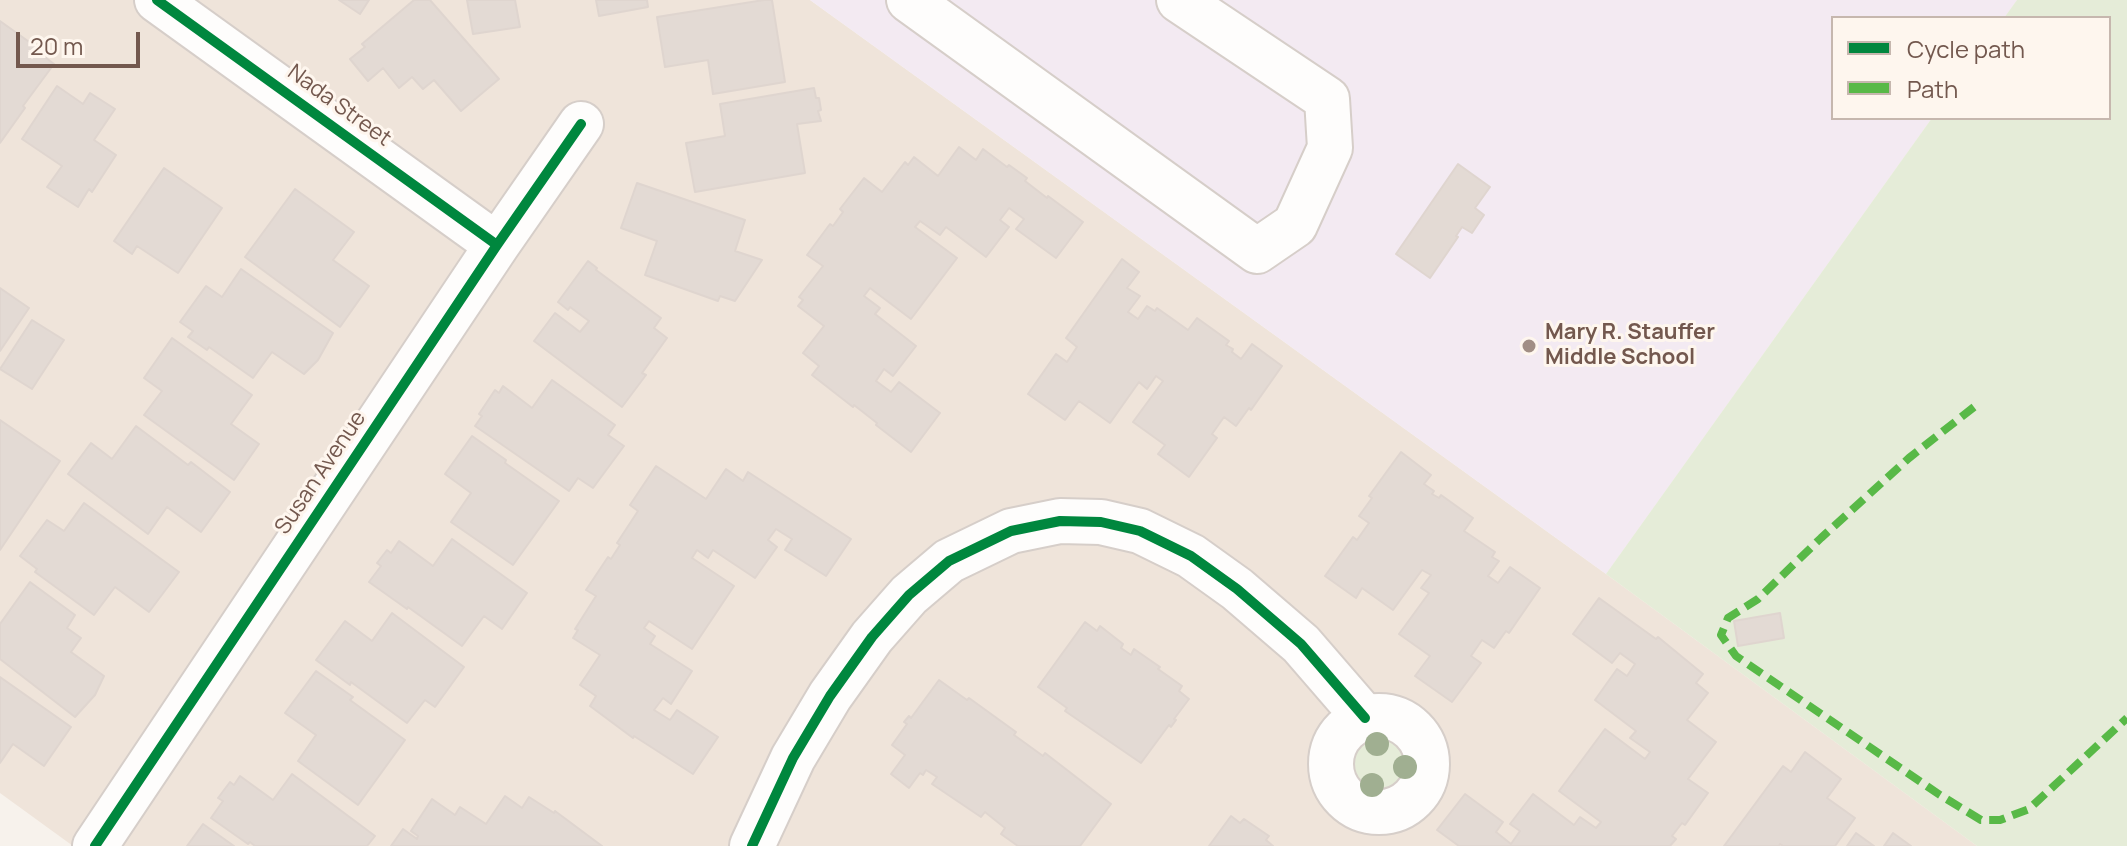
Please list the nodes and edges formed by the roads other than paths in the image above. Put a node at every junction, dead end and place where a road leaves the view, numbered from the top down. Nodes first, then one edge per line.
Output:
1 (157, 0) edge
2 (1179, 0) edge
3 (928, 2) edge
4 (581, 124) dead end
5 (497, 245) junction
6 (1365, 718) junction
7 (1392, 829) edge
8 (95, 846) edge
9 (752, 846) edge

1 - 5 street, Nada Street
2 - 3 street
4 - 5 street, Susan Avenue
5 - 8 street, Susan Avenue
6 - 7 street
6 - 7 street
6 - 9 street

